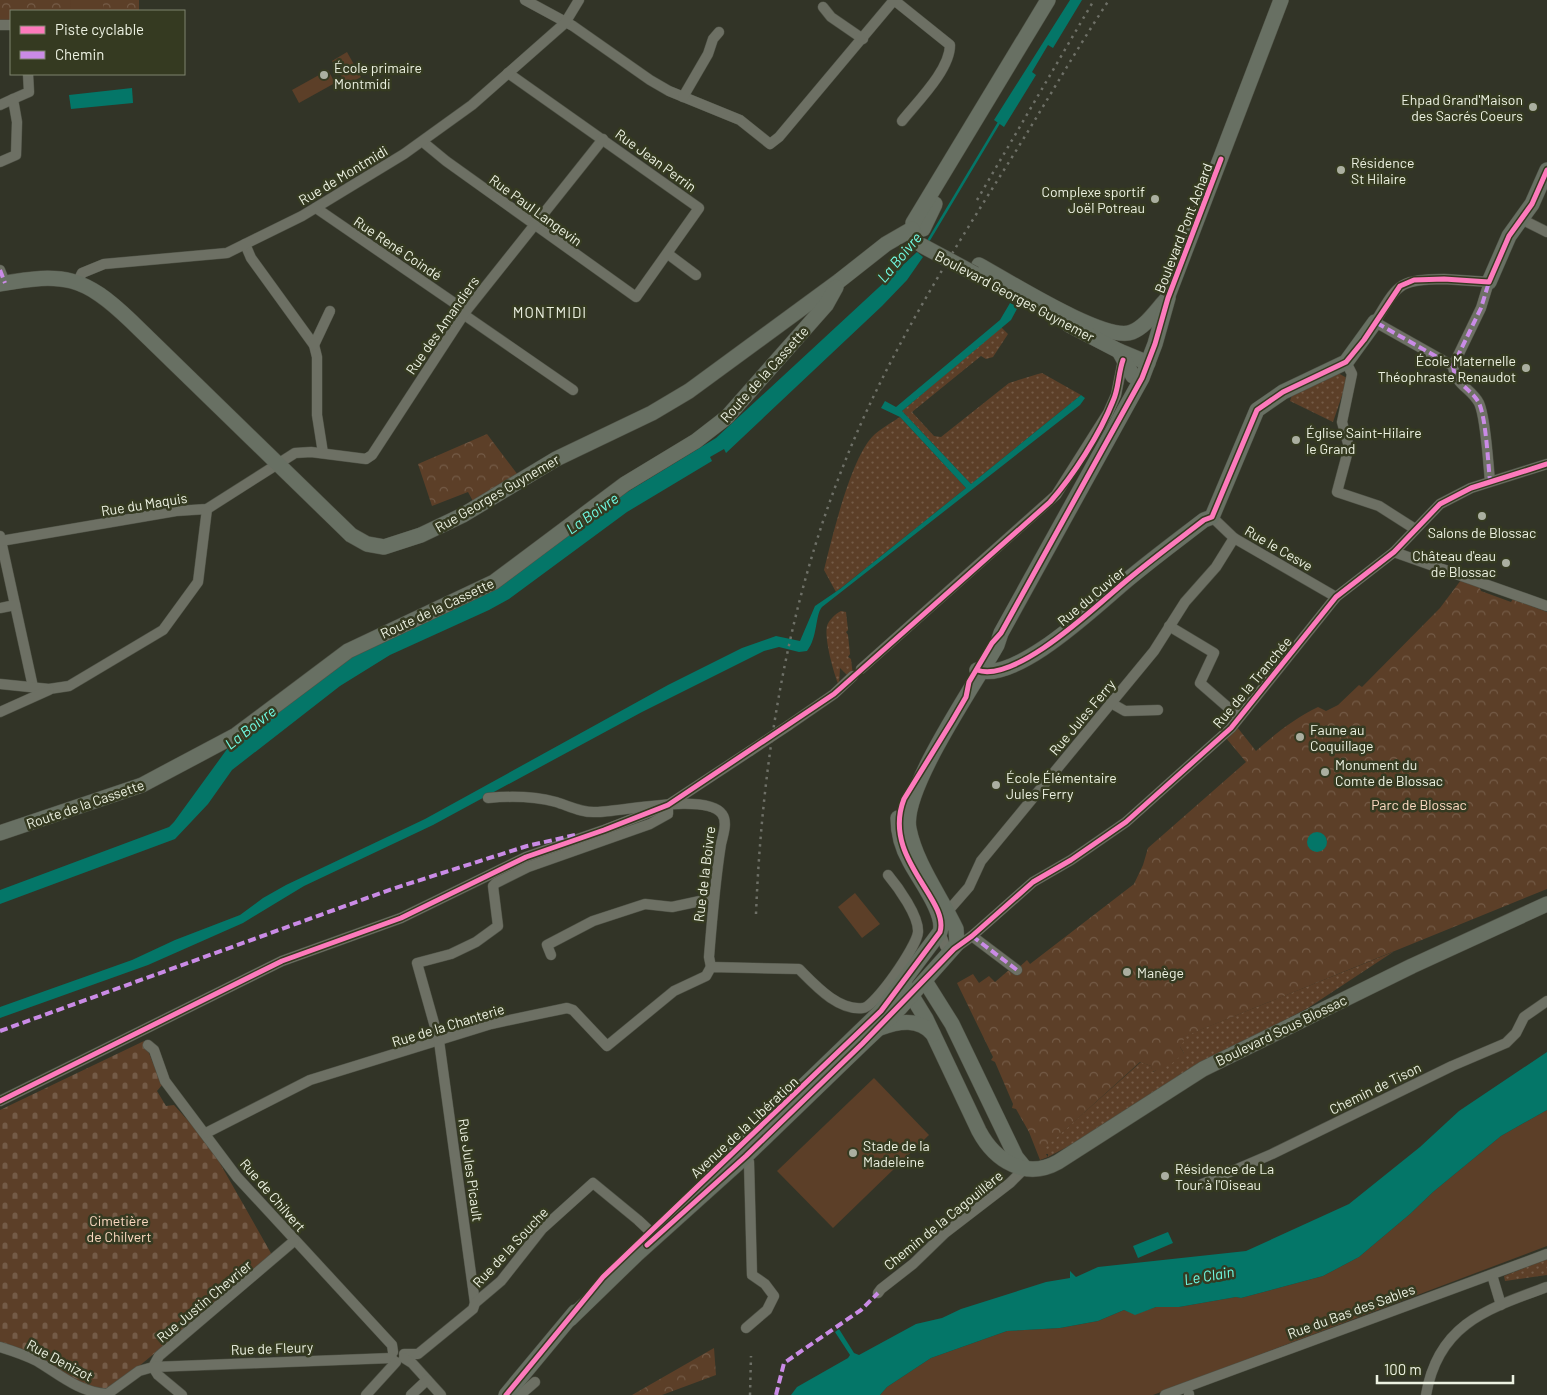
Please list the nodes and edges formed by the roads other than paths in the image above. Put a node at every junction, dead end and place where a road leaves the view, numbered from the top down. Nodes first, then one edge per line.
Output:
1 (525, 0) edge
2 (579, 0) edge
3 (894, 0) edge
4 (1048, 0) edge
5 (1273, 0) edge
6 (1281, 0) edge
7 (1291, 0) edge
8 (823, 8) dead end
9 (565, 23) junction
10 (719, 32) dead end
11 (863, 39) junction
12 (508, 73) junction
13 (28, 75) edge
14 (683, 97) junction
15 (13, 99) junction
16 (1244, 103) junction
17 (0, 105) edge
18 (902, 121) dead end
19 (603, 139) junction
20 (423, 142) junction
21 (0, 162) edge
22 (1547, 170) edge
23 (316, 208) junction
24 (1521, 219) junction
25 (535, 226) junction
26 (1547, 232) edge
27 (921, 235) junction
28 (245, 244) junction
29 (668, 254) junction
30 (977, 270) junction
31 (696, 275) dead end
32 (2, 279) edge
33 (78, 281) junction
34 (839, 281) junction
35 (1488, 282) junction
36 (636, 297) joint
37 (1168, 298) junction
38 (330, 311) dead end
39 (465, 313) junction
40 (1375, 322) junction
41 (1087, 324) junction
42 (1141, 327) junction
43 (314, 345) junction
44 (1145, 359) junction
45 (1346, 362) junction
46 (1123, 363) junction
47 (1453, 366) junction
48 (573, 390) dead end
49 (1121, 416) junction
50 (323, 453) junction
51 (278, 463) junction
52 (1547, 464) edge
53 (1490, 481) junction
54 (207, 509) junction
55 (1212, 517) junction
56 (1416, 528) junction
57 (1234, 538) junction
58 (1, 539) edge
59 (1394, 552) junction
60 (1336, 597) junction
61 (15, 605) junction
62 (1547, 606) edge
63 (0, 608) edge
64 (1169, 626) junction
65 (979, 671) junction
66 (0, 684) edge
67 (33, 687) junction
68 (50, 689) junction
69 (1111, 703) junction
70 (1158, 710) dead end
71 (0, 712) edge
72 (1239, 717) junction
73 (929, 762) junction
74 (488, 798) dead end
75 (668, 805) junction
76 (0, 833) edge
77 (888, 875) dead end
78 (714, 898) junction
79 (1547, 904) edge
80 (948, 911) junction
81 (940, 932) junction
82 (972, 936) junction
83 (954, 949) junction
84 (551, 955) dead end
85 (710, 967) junction
86 (1017, 970) dead end
87 (910, 984) junction
88 (1547, 1001) edge
89 (879, 1028) junction
90 (934, 1035) junction
91 (440, 1041) junction
92 (148, 1045) dead end
93 (0, 1101) edge
94 (206, 1133) junction
95 (742, 1151) junction
96 (1025, 1168) junction
97 (1202, 1184) dead end
98 (653, 1234) junction
99 (294, 1241) junction
100 (1547, 1254) edge
101 (1492, 1275) junction
102 (1547, 1287) edge
103 (878, 1294) dead end
104 (475, 1302) junction
105 (1501, 1305) junction
106 (746, 1328) dead end
107 (0, 1347) edge
108 (398, 1357) junction
109 (153, 1367) junction
110 (428, 1380) junction
111 (535, 1382) dead end
112 (1188, 1393) edge
113 (107, 1395) edge
114 (182, 1395) edge
115 (366, 1395) edge
116 (411, 1395) edge
117 (441, 1395) edge
118 (506, 1395) edge
119 (520, 1395) edge
120 (1165, 1395) edge
121 (1426, 1395) edge

1 - 9 street
2 - 9 street, Rue de Montmidi
3 - 11 street
3 - 18 street
4 - 27 street
5 - 16 street, Boulevard Pont Achard
6 - 16 street, Boulevard Pont Achard
7 - 16 street, Boulevard Pont Achard
8 - 11 street
9 - 12 street, Rue de Montmidi
9 - 14 street
10 - 14 street
11 - 14 street
12 - 19 street, Rue Jean Perrin
12 - 20 street, Rue de Montmidi
13 - 15 street
15 - 17 street
15 - 21 street
16 - 37 street, Boulevard Pont Achard
19 - 25 street, Rue des Amandiers
19 - 29 street, Rue Jean Perrin
20 - 23 street, Rue de Montmidi
20 - 25 street, Rue Paul Langevin
22 - 24 street
23 - 28 street, Rue de Montmidi
23 - 39 street, Rue René Coindé
24 - 26 street
24 - 35 street
25 - 36 street, Rue Paul Langevin
25 - 39 street, Rue des Amandiers
27 - 30 street, Boulevard Georges Guynemer
27 - 34 street, Rue Georges Guynemer
28 - 33 street, Rue de Montmidi
28 - 43 street
29 - 31 street
29 - 36 street, Rue Jean Perrin
30 - 41 street, Boulevard Georges Guynemer
30 - 46 street, Boulevard Georges Guynemer
32 - 33 street, Rue Georges Guynemer
33 - 51 street, Rue Georges Guynemer
34 - 51 street, Rue Georges Guynemer
34 - 76 street, Route de la Cassette
35 - 40 street
35 - 47 street
37 - 42 street
37 - 44 street, Boulevard Pont Achard
38 - 43 street
39 - 48 street, Rue René Coindé
39 - 50 street, Rue des Amandiers
40 - 45 street
40 - 47 street
41 - 42 street, Boulevard Georges Guynemer
41 - 46 street, Boulevard Georges Guynemer
42 - 46 street, Boulevard Pont Achard
43 - 50 street
44 - 46 street, Boulevard Georges Guynemer
44 - 46 street, Boulevard Pont Achard
44 - 49 street, Boulevard Pont Achard
45 - 55 street
45 - 56 street
46 - 49 street, Boulevard Pont Achard
46 - 75 street, bridge
47 - 53 street
49 - 65 street, Boulevard Pont Achard
50 - 51 street, Rue des Amandiers
51 - 54 street, Rue du Maquis
52 - 53 street, Rue de la Tranchée
53 - 56 street, Rue de la Tranchée
54 - 58 street, Rue du Maquis
54 - 68 street
55 - 57 street, Rue le Cesve
55 - 65 street, Rue du Cuvier
56 - 59 street, Rue de la Tranchée
57 - 60 street, Rue le Cesve
57 - 64 street, Rue Jules Ferry
58 - 61 street
59 - 60 street, Rue de la Tranchée
59 - 62 street
60 - 72 street, Rue de la Tranchée
61 - 63 street
61 - 67 street
64 - 69 street, Rue Jules Ferry
64 - 72 street
65 - 73 street, Boulevard Pont Achard
66 - 67 street
67 - 68 street
68 - 71 street
69 - 70 street
69 - 80 street, Rue Jules Ferry
72 - 82 street, Rue de la Tranchée
73 - 80 street, Boulevard Pont Achard
73 - 81 street, Boulevard Pont Achard
74 - 75 street, Rue de la Boivre
75 - 78 street, Rue de la Boivre
75 - 91 street, Rue Jules Picault
75 - 93 street
77 - 87 street
78 - 84 street
78 - 85 street, Rue de la Boivre
79 - 96 street, Boulevard Sous Blossac
80 - 83 street, Boulevard Pont Achard
81 - 83 street, Boulevard Pont Achard
81 - 87 street, Avenue de la Libération
82 - 83 street, Rue de la Tranchée
82 - 86 street
83 - 87 street
85 - 87 street
85 - 91 street, Rue de la Chanterie
87 - 89 street, Avenue de la Libération
87 - 90 street, Boulevard Sous Blossac
87 - 95 street, Avenue de la Libération
87 - 96 street
88 - 97 street, Chemin de Tison
89 - 90 street
89 - 95 street, Avenue de la Libération
90 - 96 street, Boulevard Sous Blossac
91 - 94 street, Rue de la Chanterie
91 - 104 street, Rue Jules Picault
92 - 94 street, Rue de Chilvert
94 - 99 street, Rue de Chilvert
95 - 98 street, Avenue de la Libération
95 - 106 street
96 - 103 street, Chemin de la Cagouillère
98 - 104 street, Rue de la Souche
98 - 118 street, Avenue de la Libération
99 - 108 street, Rue de Chilvert
99 - 109 street, Rue Justin Chevrier
100 - 101 street, Rue du Bas des Sables
101 - 105 street
101 - 112 street, Rue du Bas des Sables
102 - 105 street
104 - 108 street, Rue de la Souche
105 - 121 street
107 - 113 street, Rue Denizot
108 - 109 street, Rue de Fleury
108 - 110 street, Rue de Chilvert
108 - 115 street
109 - 113 street, Rue Justin Chevrier
109 - 114 street
110 - 116 street
110 - 117 street, Rue de Chilvert
111 - 119 street
112 - 120 street, Rue du Bas des Sables

